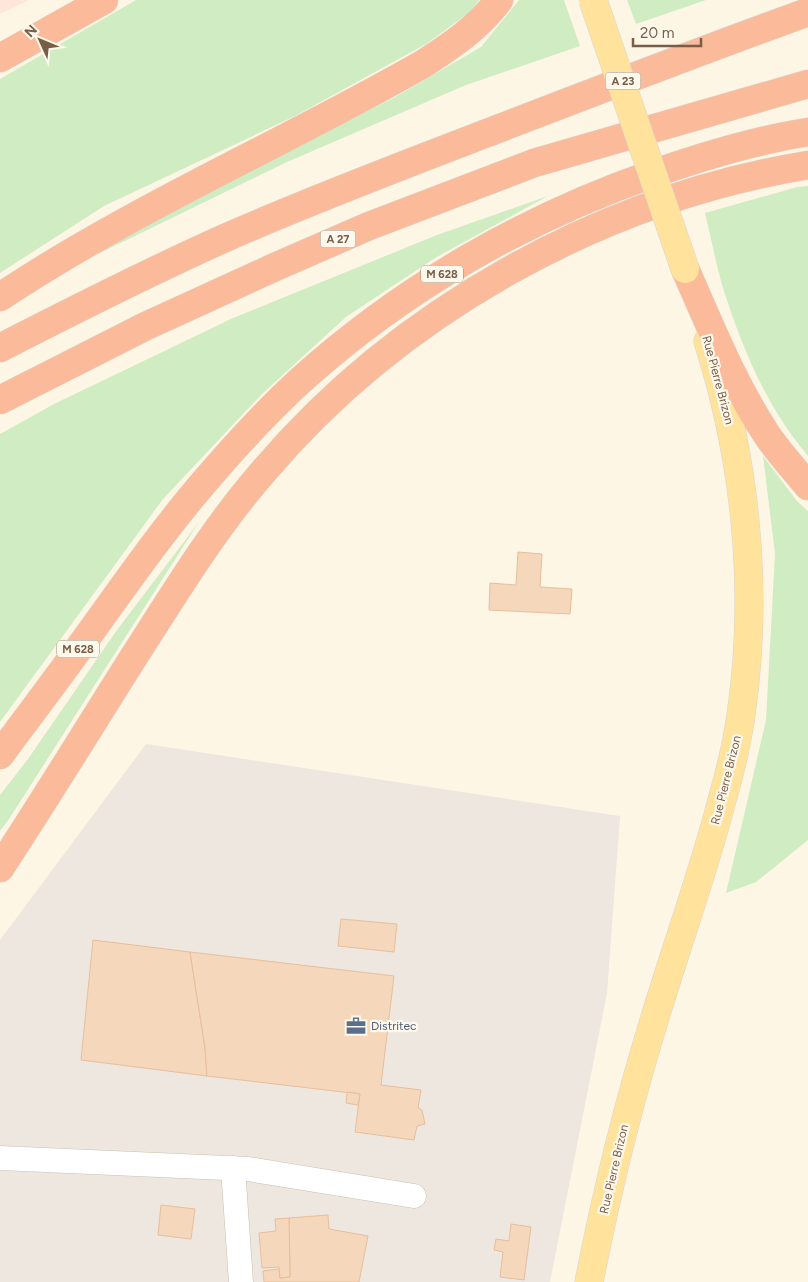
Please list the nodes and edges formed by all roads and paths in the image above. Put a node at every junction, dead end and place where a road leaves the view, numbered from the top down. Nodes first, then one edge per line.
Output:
1 (104, 0) edge
2 (499, 0) edge
3 (592, 0) edge
4 (808, 12) edge
5 (808, 29) edge
6 (4, 55) edge
7 (808, 66) edge
8 (808, 84) edge
9 (808, 132) edge
10 (438, 152) junction
11 (534, 163) junction
12 (808, 165) edge
13 (685, 269) junction
14 (0, 297) edge
15 (0, 348) edge
16 (0, 400) edge
17 (808, 486) edge
18 (0, 755) edge
19 (0, 868) edge
20 (0, 1158) edge
21 (233, 1168) junction
22 (414, 1196) dead end
23 (241, 1282) edge
24 (589, 1282) edge

1 - 6 highway
2 - 14 highway
3 - 13 main road, Rue Pierre Brizon, bridge
4 - 10 highway, A 23
5 - 10 highway
7 - 11 highway, A 27
8 - 11 highway
9 - 18 highway, M 628
10 - 15 highway
11 - 16 highway, A 27
12 - 19 highway
13 - 17 highway
13 - 24 main road, Rue Pierre Brizon
20 - 21 lane
21 - 22 lane
21 - 23 lane

